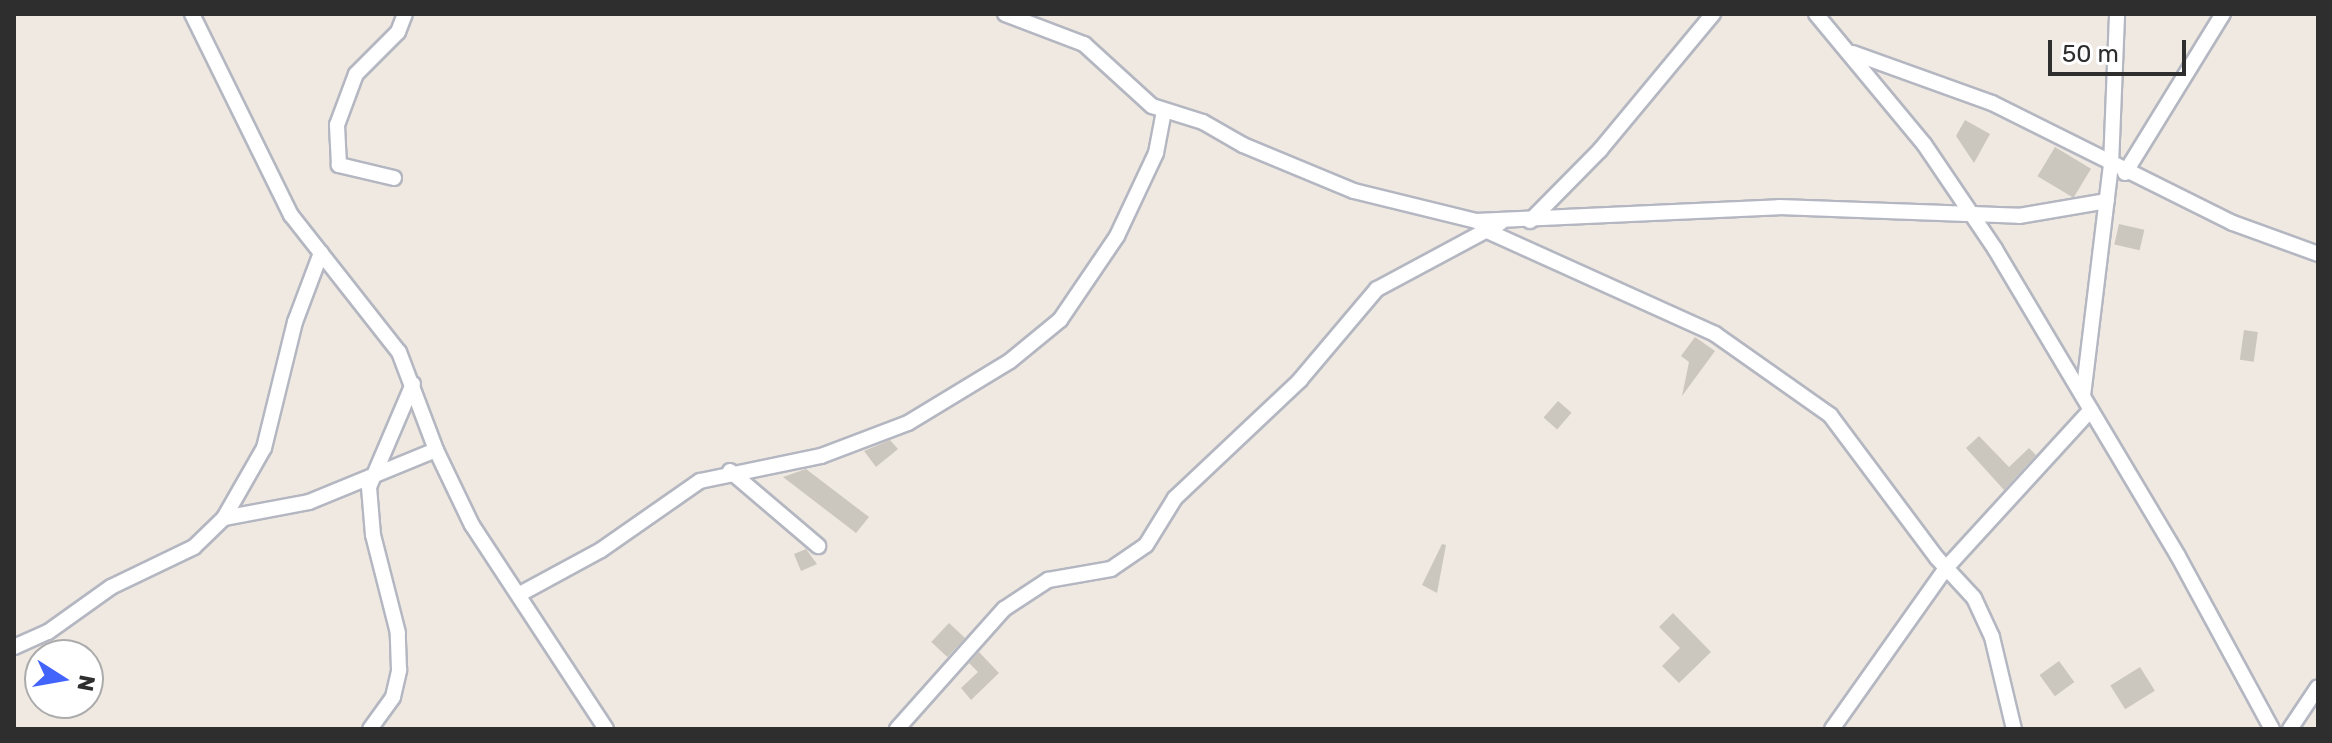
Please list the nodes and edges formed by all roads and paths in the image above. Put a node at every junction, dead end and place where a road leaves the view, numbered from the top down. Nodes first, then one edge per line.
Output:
1 (192, 14) edge
2 (405, 14) edge
3 (1005, 14) edge
4 (1713, 14) edge
5 (1816, 14) edge
6 (2117, 14) edge
7 (2223, 14) edge
8 (1848, 51) junction
9 (1164, 111) junction
10 (2111, 165) junction
11 (2125, 173) junction
12 (394, 178) dead end
13 (2107, 201) junction
14 (1974, 217) junction
15 (1530, 221) junction
16 (1500, 223) junction
17 (1485, 230) junction
18 (321, 253) junction
19 (2318, 254) edge
20 (413, 384) junction
21 (2083, 397) junction
22 (2091, 410) junction
23 (436, 450) junction
24 (730, 471) junction
25 (373, 474) junction
26 (224, 518) junction
27 (818, 546) dead end
28 (1946, 568) junction
29 (520, 594) junction
30 (14, 647) edge
31 (2318, 687) edge
32 (370, 729) edge
33 (606, 729) edge
34 (897, 729) edge
35 (1832, 729) edge
36 (2014, 729) edge
37 (2272, 729) edge
38 (2290, 729) edge

1 - 18 street
2 - 12 street
3 - 9 street
4 - 15 street
5 - 8 street
6 - 10 street
7 - 11 street
8 - 10 street
8 - 14 street
9 - 16 street
9 - 24 street
10 - 11 street
10 - 13 street
11 - 19 street
13 - 14 street
13 - 21 street
14 - 15 street
14 - 21 street
15 - 16 street
16 - 17 street
17 - 28 street
17 - 34 street
18 - 20 street
18 - 26 street
20 - 23 street
20 - 25 street
21 - 22 street
22 - 28 street
22 - 37 street
23 - 25 street
23 - 29 street
24 - 27 street
24 - 29 street
25 - 26 street
25 - 32 street
26 - 30 street
28 - 35 street
28 - 36 street
29 - 33 street
31 - 38 street

